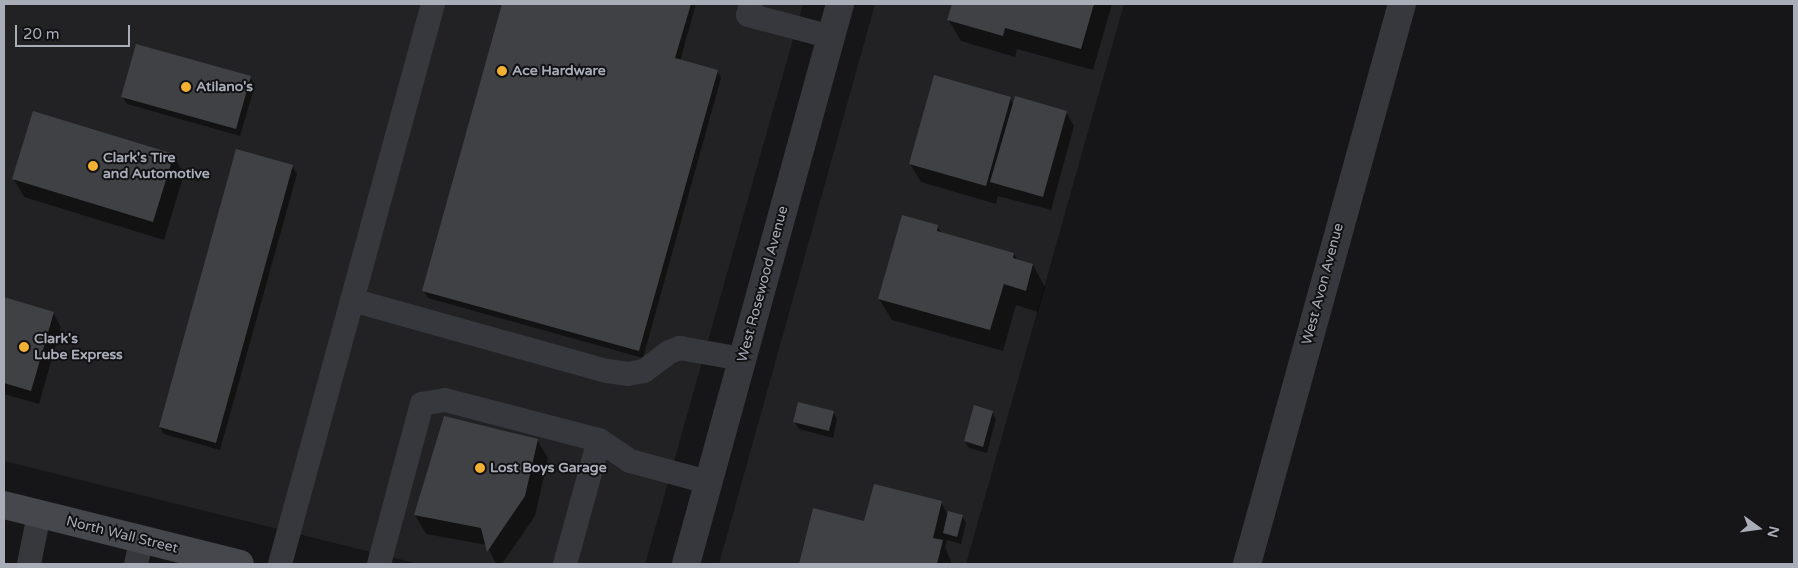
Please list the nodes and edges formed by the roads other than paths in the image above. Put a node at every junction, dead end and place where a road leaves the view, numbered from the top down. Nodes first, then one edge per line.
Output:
1 (433, 4) edge
2 (751, 4) edge
3 (840, 4) edge
4 (1402, 4) edge
5 (830, 37) junction
6 (352, 300) junction
7 (742, 359) junction
8 (599, 440) junction
9 (708, 482) junction
10 (4, 505) edge
11 (39, 514) junction
12 (139, 552) edge
13 (29, 564) edge
14 (240, 564) edge
15 (280, 564) edge
16 (379, 564) edge
17 (566, 564) edge
18 (686, 564) edge
19 (1247, 564) edge

1 - 6 lane
2 - 5 lane
3 - 5 street, West Rosewood Avenue
4 - 19 street, West Avon Avenue
5 - 7 street, West Rosewood Avenue
6 - 7 lane
6 - 15 lane
7 - 9 street, West Rosewood Avenue
8 - 9 lane
8 - 16 lane
8 - 17 lane
9 - 18 street, West Rosewood Avenue
10 - 11 street, North Wall Street
11 - 12 street, North Wall Street
11 - 13 lane
12 - 14 street, North Wall Street

